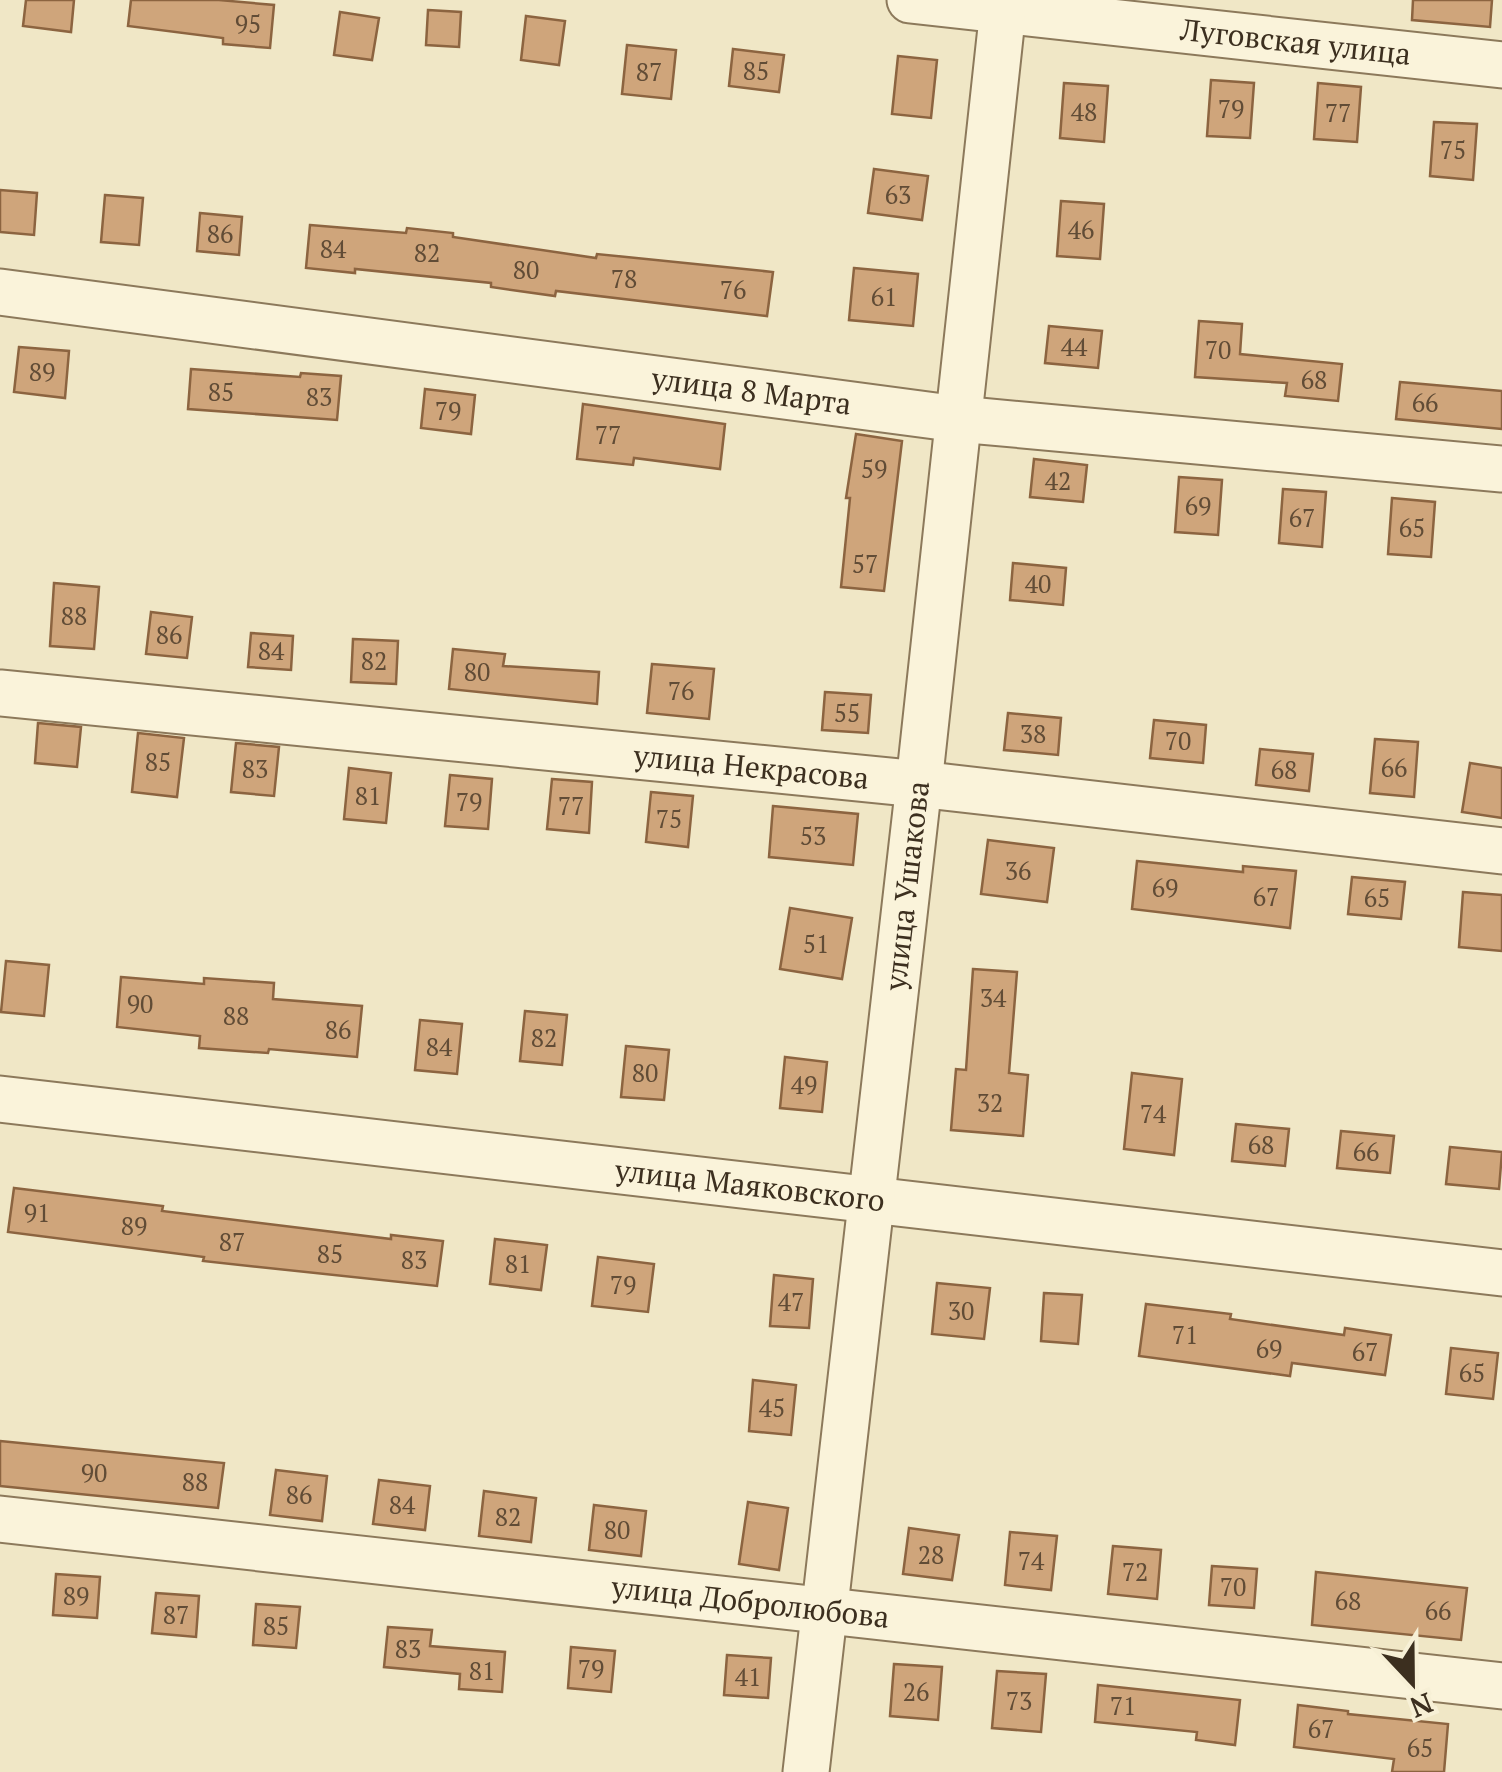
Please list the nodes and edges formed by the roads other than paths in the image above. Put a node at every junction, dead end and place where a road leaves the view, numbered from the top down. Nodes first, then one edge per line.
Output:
1 (910, 0) edge
2 (1004, 5) edge
3 (1502, 65) edge
4 (0, 292) edge
5 (958, 419) junction
6 (1502, 469) edge
7 (0, 692) edge
8 (919, 784) junction
9 (1502, 851) edge
10 (0, 1099) edge
11 (872, 1200) junction
12 (1502, 1273) edge
13 (0, 1519) edge
14 (824, 1610) junction
15 (1502, 1686) edge
16 (806, 1772) edge

1 - 2 street, Луговская улица
2 - 3 street, Луговская улица
2 - 5 street, улица Ушакова
4 - 5 street, улица 8 Марта
5 - 6 street, улица 8 Марта
5 - 8 street, улица Ушакова
7 - 8 street, улица Некрасова
8 - 9 street, улица Некрасова
8 - 11 street, улица Ушакова
10 - 11 street, улица Маяковского
11 - 12 street, улица Маяковского
11 - 14 street, улица Ушакова
13 - 14 street, улица Добролюбова
14 - 15 street, улица Добролюбова
14 - 16 street, улица Ушакова

